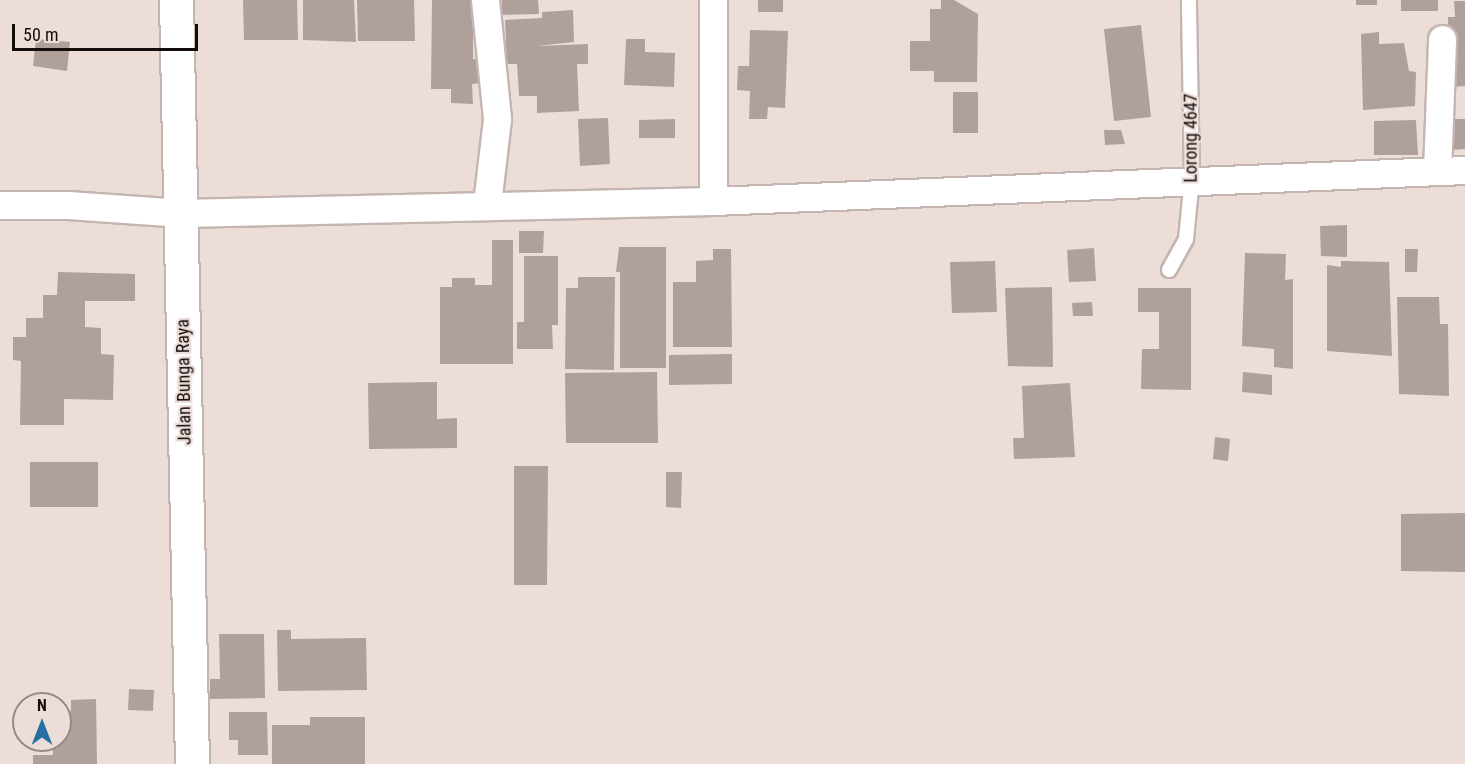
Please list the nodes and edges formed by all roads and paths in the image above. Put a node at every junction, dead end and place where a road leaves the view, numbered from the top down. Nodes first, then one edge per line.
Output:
1 (176, 0) edge
2 (485, 0) edge
3 (713, 0) edge
4 (1189, 0) edge
5 (1442, 39) dead end
6 (1465, 170) edge
7 (1437, 171) junction
8 (1192, 179) junction
9 (713, 201) junction
10 (488, 204) junction
11 (0, 205) edge
12 (182, 213) junction
13 (1168, 270) dead end
14 (192, 764) edge

1 - 12 street, Jalan Bunga Raya
2 - 10 street
3 - 9 street
4 - 8 lane, Lorong 4647
5 - 7 street
6 - 7 street
7 - 8 street
8 - 9 street
8 - 13 lane, Lorong 4647
9 - 10 street
10 - 12 street
11 - 12 street
12 - 14 street, Jalan Bunga Raya

